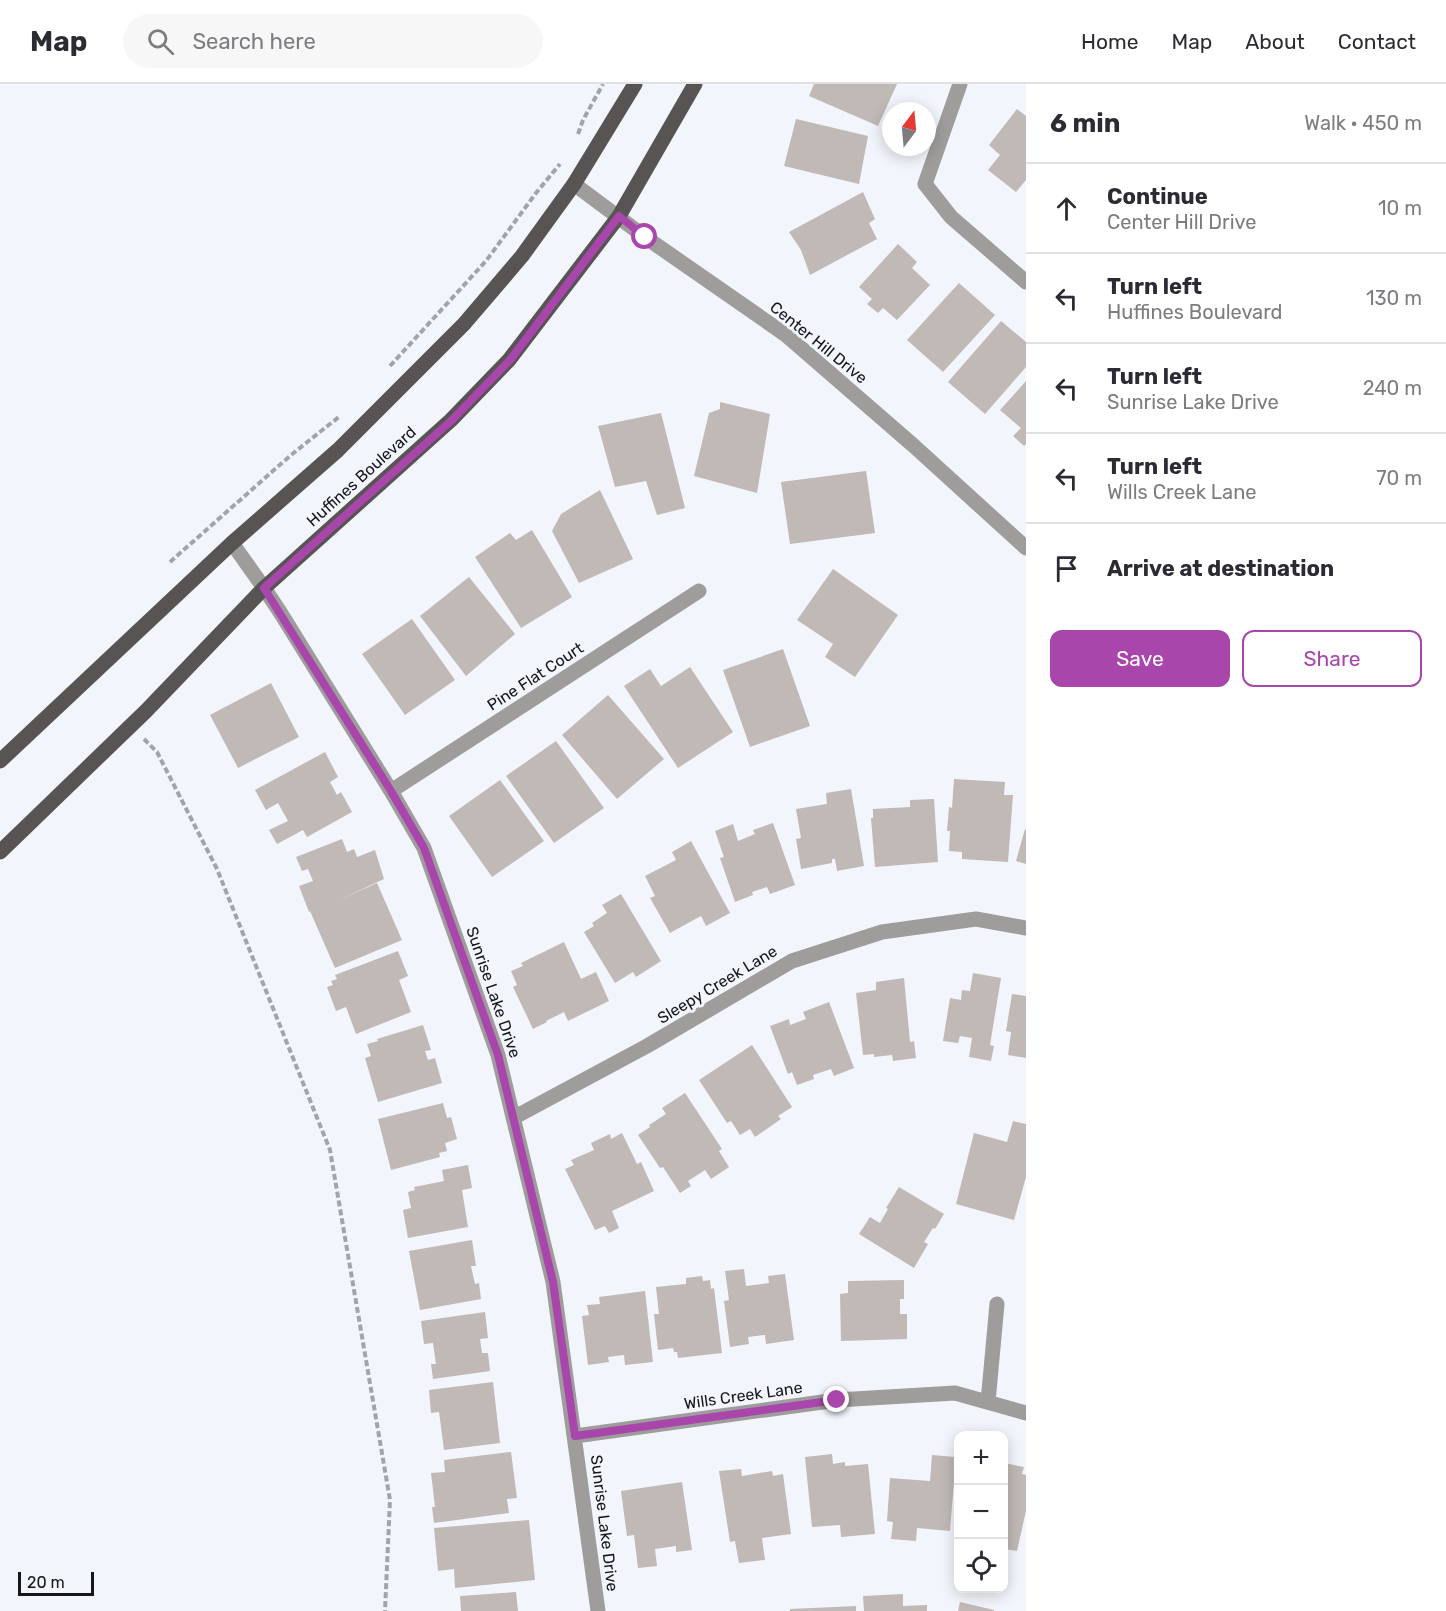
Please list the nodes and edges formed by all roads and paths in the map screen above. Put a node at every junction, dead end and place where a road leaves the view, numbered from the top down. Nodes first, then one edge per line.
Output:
1 (603, 84) edge
2 (634, 84) edge
3 (695, 84) edge
4 (960, 84) edge
5 (578, 136) dead end
6 (567, 156) dead end
7 (574, 184) junction
8 (619, 216) junction
9 (1026, 282) edge
10 (388, 368) dead end
11 (341, 415) dead end
12 (232, 543) junction
13 (1026, 548) edge
14 (170, 562) dead end
15 (264, 588) junction
16 (699, 591) dead end
17 (127, 729) junction
18 (0, 761) edge
19 (391, 791) junction
20 (0, 852) edge
21 (1026, 928) edge
22 (513, 1118) junction
23 (997, 1304) dead end
24 (988, 1402) junction
25 (1026, 1413) edge
26 (575, 1436) junction
27 (385, 1611) edge
28 (598, 1611) edge

1 - 5 path
2 - 7 main road
3 - 8 main road, Huffines Boulevard
4 - 9 street
6 - 10 path
7 - 8 street, Center Hill Drive
7 - 12 main road
8 - 13 street, Center Hill Drive
8 - 15 main road, Huffines Boulevard
11 - 14 path
12 - 15 street, Sunrise Lake Drive
12 - 18 main road
15 - 17 main road, Huffines Boulevard
15 - 19 street, Sunrise Lake Drive
16 - 19 street, Pine Flat Court
17 - 20 main road, Huffines Boulevard
17 - 27 path
19 - 22 street, Sunrise Lake Drive
21 - 22 street, Sleepy Creek Lane
22 - 26 street, Sunrise Lake Drive
23 - 24 street
24 - 25 street, Wills Creek Lane
24 - 26 street, Wills Creek Lane
26 - 28 street, Sunrise Lake Drive

